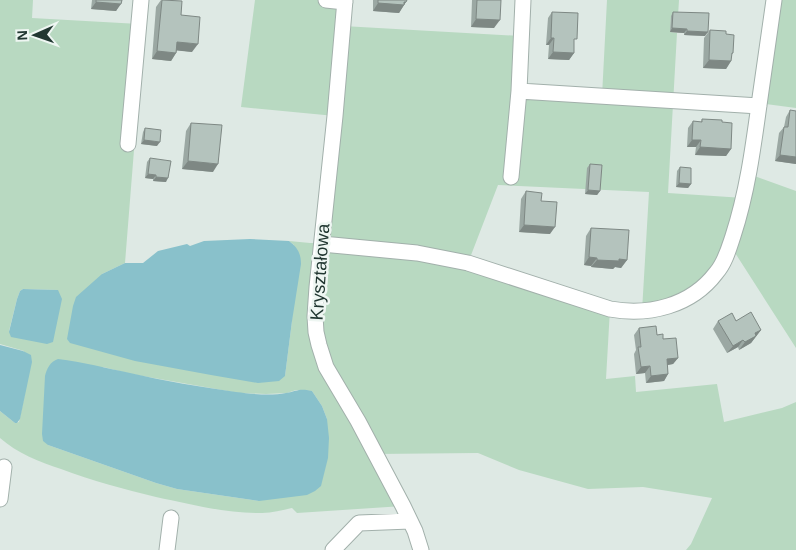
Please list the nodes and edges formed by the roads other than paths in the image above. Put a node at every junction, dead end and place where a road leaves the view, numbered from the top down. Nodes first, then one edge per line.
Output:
1 (141, 0) edge
2 (326, 0) edge
3 (523, 0) edge
4 (774, 0) edge
5 (345, 1) edge
6 (519, 91) junction
7 (759, 106) junction
8 (128, 144) dead end
9 (511, 177) dead end
10 (322, 244) junction
11 (4, 467) dead end
12 (0, 499) edge
13 (171, 518) dead end
14 (410, 521) junction
15 (167, 550) edge
16 (333, 550) edge
17 (421, 550) edge

1 - 8 lane
2 - 5 lane
3 - 6 lane
4 - 7 lane
5 - 10 lane, Kryształowa
6 - 7 lane
6 - 9 lane
7 - 10 lane
10 - 14 lane, Kryształowa
11 - 12 lane
13 - 15 lane
14 - 16 lane
14 - 17 lane, Kryształowa

